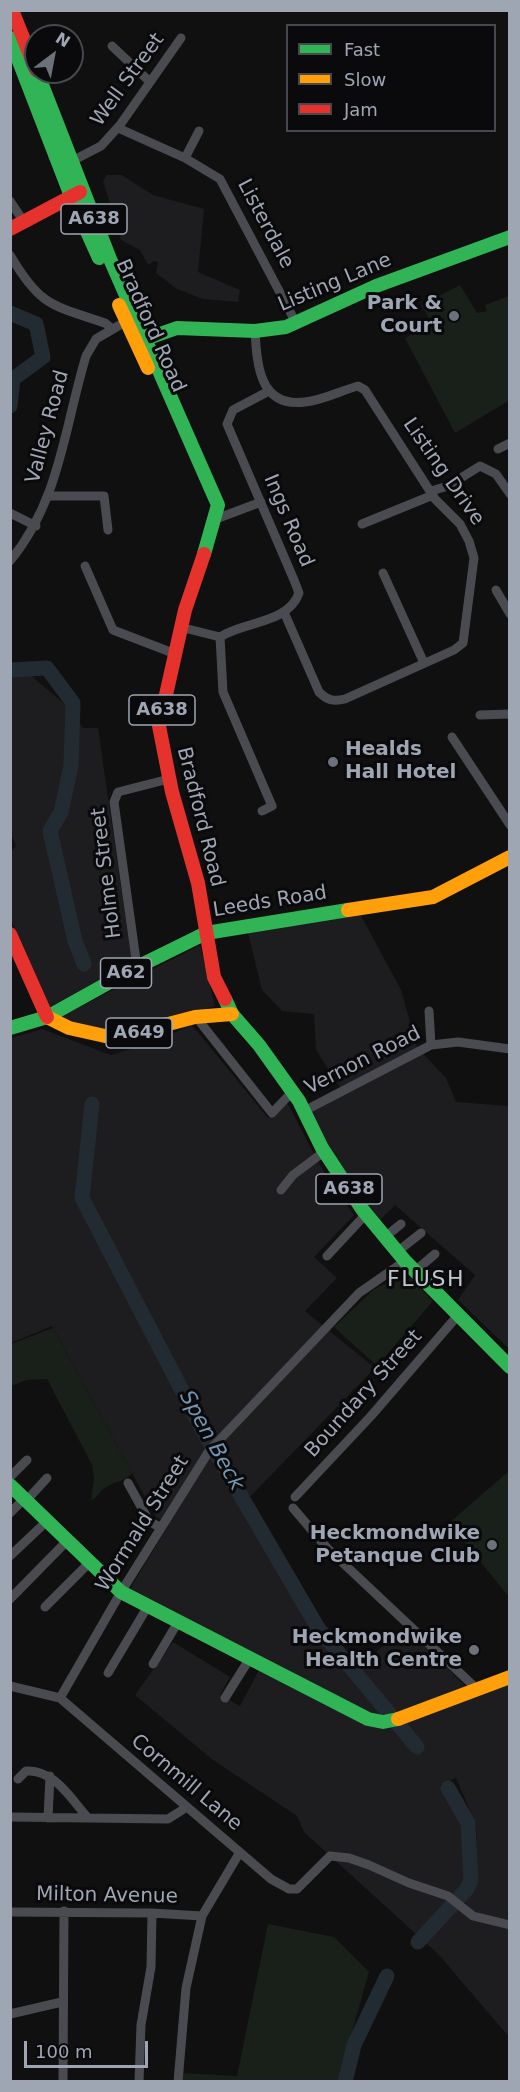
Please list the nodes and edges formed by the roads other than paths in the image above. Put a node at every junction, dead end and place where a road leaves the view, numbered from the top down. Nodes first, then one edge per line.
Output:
1 (17, 12) edge
2 (24, 34) edge
3 (10, 38) edge
4 (181, 38) dead end
5 (112, 46) dead end
6 (150, 82) junction
7 (41, 84) edge
8 (118, 128) junction
9 (199, 131) dead end
10 (185, 158) junction
11 (72, 161) junction
12 (77, 193) junction
13 (10, 201) edge
14 (24, 222) junction
15 (10, 229) edge
16 (510, 237) edge
17 (10, 255) edge
18 (130, 319) junction
19 (296, 323) junction
20 (111, 328) junction
21 (255, 331) junction
22 (140, 340) junction
23 (269, 391) junction
24 (510, 443) edge
25 (498, 449) dead end
26 (432, 493) junction
27 (510, 494) edge
28 (49, 496) junction
29 (261, 502) junction
30 (10, 513) edge
31 (216, 519) junction
32 (362, 524) dead end
33 (36, 526) junction
34 (107, 530) dead end
35 (10, 561) edge
36 (85, 566) dead end
37 (383, 573) dead end
38 (496, 590) dead end
39 (284, 612) junction
40 (510, 614) edge
41 (180, 627) junction
42 (220, 637) junction
43 (173, 653) junction
44 (424, 663) junction
45 (510, 714) edge
46 (480, 715) dead end
47 (452, 737) dead end
48 (169, 779) junction
49 (262, 811) dead end
50 (510, 825) edge
51 (510, 857) edge
52 (206, 933) junction
53 (10, 934) edge
54 (137, 967) junction
55 (429, 1011) dead end
56 (232, 1014) junction
57 (47, 1017) junction
58 (196, 1017) junction
59 (10, 1028) edge
60 (431, 1046) junction
61 (510, 1049) edge
62 (293, 1091) junction
63 (304, 1111) junction
64 (325, 1151) junction
65 (280, 1190) dead end
66 (366, 1214) junction
67 (401, 1224) dead end
68 (421, 1233) dead end
69 (385, 1237) junction
70 (435, 1254) dead end
71 (327, 1256) dead end
72 (401, 1256) junction
73 (415, 1271) junction
74 (459, 1314) junction
75 (510, 1367) edge
76 (27, 1460) dead end
77 (10, 1477) edge
78 (47, 1478) dead end
79 (128, 1482) dead end
80 (10, 1485) edge
81 (295, 1497) dead end
82 (25, 1500) junction
83 (293, 1508) dead end
84 (10, 1513) edge
85 (46, 1522) junction
86 (161, 1528) junction
87 (67, 1541) junction
88 (10, 1556) edge
89 (90, 1562) junction
90 (121, 1592) junction
91 (10, 1599) edge
92 (148, 1606) junction
93 (45, 1607) dead end
94 (178, 1622) junction
95 (250, 1659) junction
96 (153, 1664) dead end
97 (108, 1673) dead end
98 (510, 1677) edge
99 (10, 1686) edge
100 (477, 1689) junction
101 (60, 1698) junction
102 (225, 1698) dead end
103 (50, 1776) junction
104 (18, 1779) dead end
105 (187, 1807) junction
106 (10, 1817) edge
107 (48, 1818) junction
108 (88, 1818) junction
109 (240, 1852) junction
110 (64, 1911) junction
111 (10, 1912) edge
112 (152, 1913) junction
113 (202, 1916) junction
114 (510, 1924) edge
115 (62, 2002) junction
116 (10, 2014) edge
117 (63, 2082) edge
118 (140, 2082) edge
119 (178, 2082) edge

1 - 2 main road, Bradford Road / A638
3 - 12 main road, Bradford Road / A638
4 - 6 street, Well Street
5 - 6 street
6 - 8 street, Well Street
7 - 11 main road, Bradford Road / A638
8 - 10 street, Listerdale
8 - 11 street, Well Street
9 - 10 street
10 - 19 street, Listerdale
11 - 12 main road, Bradford Road / A638
12 - 14 main road
12 - 18 main road, Bradford Road / A638
13 - 14 street
14 - 15 main road
16 - 19 main road, Listing Lane
17 - 20 street
18 - 20 street, Valley Road
18 - 22 main road, Bradford Road / A638
19 - 21 main road, Listing Lane
20 - 28 street, Valley Road
21 - 22 main road, Listing Lane
21 - 23 street
22 - 31 main road, Bradford Road / A638
23 - 26 street, Listing Drive
23 - 29 street, Ings Road
24 - 25 street
26 - 27 street
26 - 32 street
26 - 44 street, Listing Drive
28 - 33 street, Valley Road
28 - 34 street
29 - 31 street
29 - 39 street, Ings Road
30 - 33 street
31 - 41 main road, Bradford Road / A638
33 - 35 street, Valley Road
36 - 43 street
37 - 44 street
38 - 40 street
39 - 42 street
39 - 44 street, Listing Drive
41 - 42 street
41 - 43 main road, Bradford Road / A638
42 - 49 street
43 - 48 main road, Bradford Road / A638
45 - 46 street
47 - 50 street
48 - 52 main road, Bradford Road / A638
48 - 54 street, Holme Street
51 - 52 main road, Leeds Road / A62
52 - 54 main road, Leeds Road / A62
52 - 56 main road, Bradford Road / A638
53 - 57 main road
54 - 57 main road, Leeds Road / A62
55 - 60 street
56 - 58 main road, A649
56 - 62 main road, A638
57 - 58 main road, A649
57 - 59 main road, A62
58 - 62 street
60 - 61 street, Vernon Road
60 - 63 street, Vernon Road
62 - 63 main road, A638
63 - 64 main road, A638
64 - 65 street
64 - 66 main road, A638
66 - 69 main road, A638
66 - 71 street
67 - 69 street
68 - 72 street, Wormald Street
69 - 72 main road, A638
70 - 73 street
72 - 73 main road, A638
72 - 86 street, Wormald Street
73 - 74 main road, A638
74 - 75 main road, A638
74 - 81 street, Boundary Street
76 - 77 street
78 - 82 street
79 - 86 street
80 - 82 main road
82 - 84 street
82 - 85 main road
83 - 100 street
85 - 87 main road
85 - 88 street
86 - 90 street, Wormald Street
87 - 89 main road
87 - 91 street
89 - 90 main road
89 - 93 street
90 - 92 main road
90 - 101 street, Wormald Street
92 - 94 main road
92 - 97 street
94 - 95 main road
94 - 96 street
95 - 100 main road
95 - 102 street
98 - 100 main road
99 - 101 street, Cornmill Lane
101 - 105 street, Cornmill Lane
103 - 104 street
103 - 107 street
103 - 108 street
105 - 108 street
105 - 109 street, Cornmill Lane
106 - 107 street
107 - 108 street
109 - 113 street
109 - 114 street, Cornmill Lane
110 - 111 street, Milton Avenue
110 - 112 street, Milton Avenue
110 - 115 street
112 - 113 street, Milton Avenue
112 - 118 street
113 - 119 street
115 - 116 street
115 - 117 street

